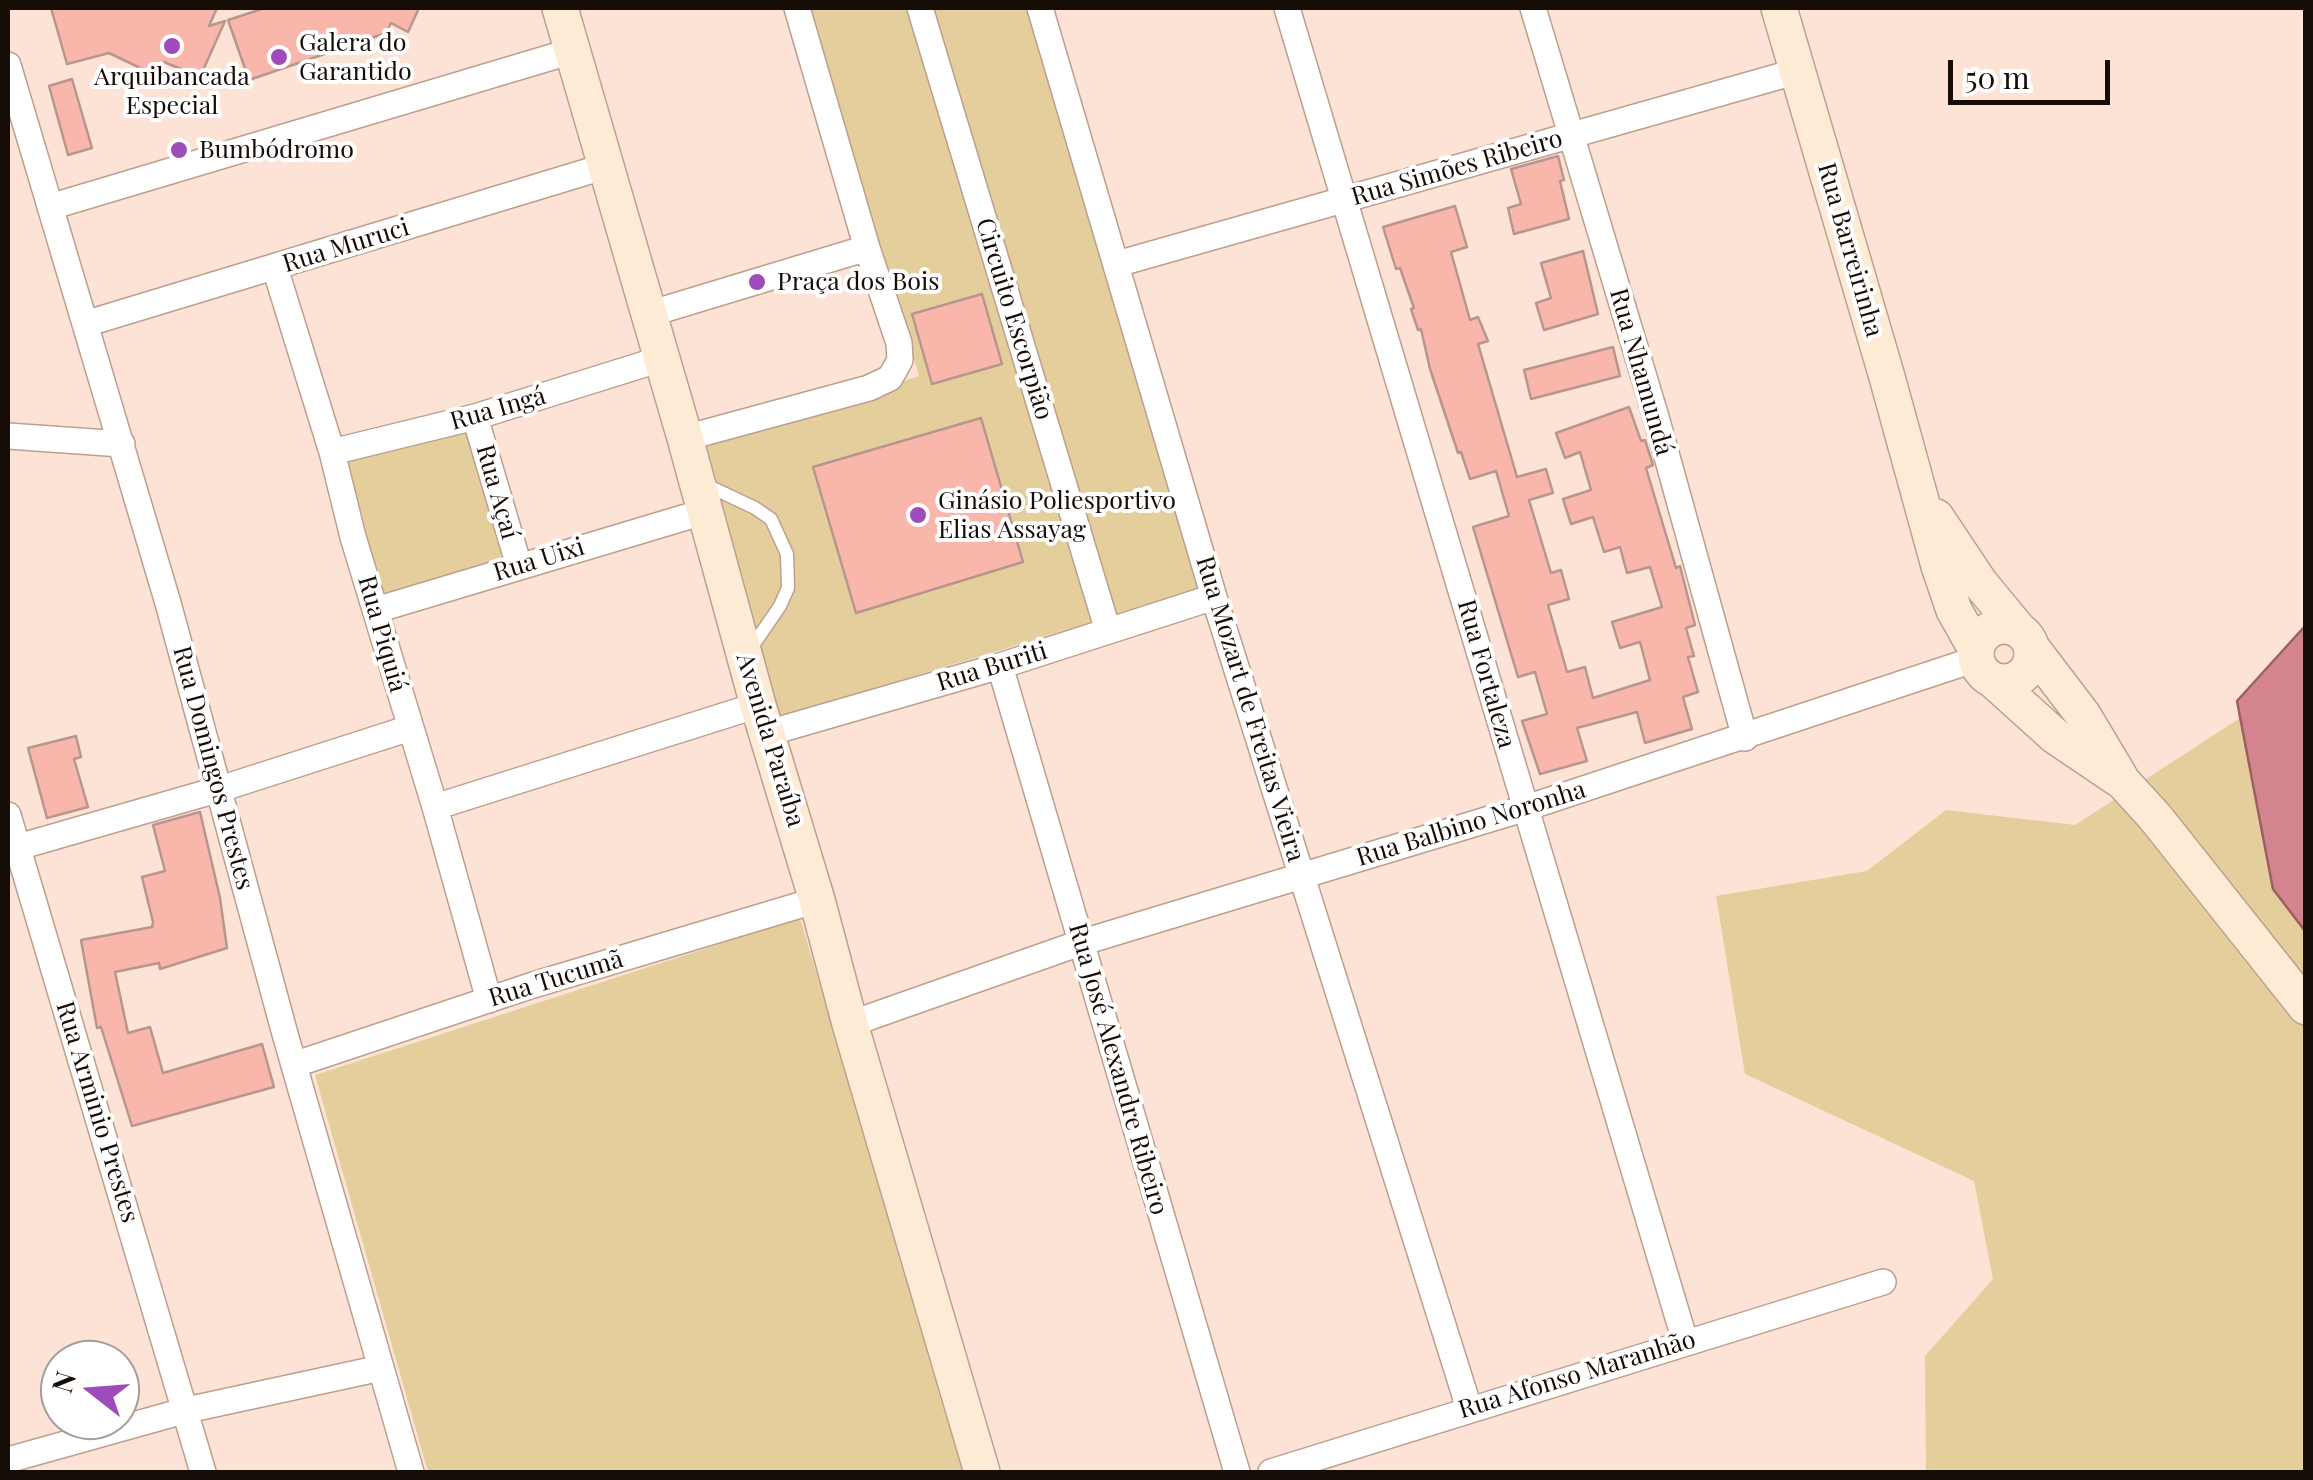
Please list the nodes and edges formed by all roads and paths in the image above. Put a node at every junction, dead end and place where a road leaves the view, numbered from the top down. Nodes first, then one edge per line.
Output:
1 (560, 8) edge
2 (797, 8) edge
3 (920, 8) edge
4 (1040, 8) edge
5 (1288, 8) edge
6 (1533, 8) edge
7 (1778, 8) edge
8 (572, 50) junction
9 (8, 65) edge
10 (1798, 71) junction
11 (1571, 136) junction
12 (20, 154) edge
13 (606, 166) junction
14 (1346, 199) junction
15 (50, 206) junction
16 (867, 248) junction
17 (1117, 264) junction
18 (275, 268) junction
19 (648, 314) junction
20 (85, 324) junction
21 (661, 359) junction
22 (475, 418) junction
23 (8, 436) edge
24 (684, 438) junction
25 (122, 444) junction
26 (332, 452) junction
27 (1920, 492) junction
28 (698, 496) junction
29 (519, 566) junction
30 (1214, 597) junction
31 (376, 610) junction
32 (1108, 631) junction
33 (2025, 638) junction
34 (745, 657) junction
35 (1982, 663) junction
36 (1000, 666) junction
37 (763, 719) junction
38 (410, 728) junction
39 (1745, 738) junction
40 (2122, 782) junction
41 (220, 790) junction
42 (435, 807) junction
43 (1526, 808) junction
44 (8, 815) edge
45 (12, 849) edge
46 (1302, 877) junction
47 (818, 900) junction
48 (1080, 943) junction
49 (489, 1000) junction
50 (2306, 1007) edge
51 (850, 1024) junction
52 (296, 1064) junction
53 (1883, 1282) dead end
54 (1686, 1341) junction
55 (380, 1368) junction
56 (1469, 1408) junction
57 (187, 1410) junction
58 (11, 1459) edge
59 (203, 1472) edge
60 (411, 1472) edge
61 (982, 1472) edge
62 (1238, 1472) edge
63 (1271, 1472) edge

1 - 8 street, Avenida Paraíba
2 - 16 street
3 - 32 street, Circuito Escorpião
4 - 17 street, Rua Mozart de Freitas Vieira
5 - 14 street, Rua Fortaleza
6 - 11 street, Rua Nhamundá
7 - 10 street, Rua Barreirinha
8 - 13 street, Avenida Paraíba
8 - 15 street
9 - 12 street, Rua Domingos Prestes
10 - 11 street, Rua Simões Ribeiro
10 - 27 street, Rua Barreirinha
11 - 14 street, Rua Simões Ribeiro
11 - 39 street, Rua Nhamundá
12 - 15 street, Rua Domingos Prestes
13 - 18 street, Rua Muruci
13 - 19 street, Avenida Paraíba
14 - 17 street, Rua Simões Ribeiro
14 - 43 street, Rua Fortaleza
15 - 20 street, Rua Domingos Prestes
16 - 19 street
16 - 24 street
17 - 30 street, Rua Mozart de Freitas Vieira
18 - 20 street, Rua Muruci
18 - 26 street, Rua Piquiá
19 - 21 street, Avenida Paraíba
20 - 25 street, Rua Domingos Prestes
21 - 22 street, Rua Ingá
21 - 24 street, Avenida Paraíba
22 - 26 street, Rua Ingá
22 - 29 street, Rua Açaí
23 - 25 street
24 - 28 street, Avenida Paraíba
25 - 41 street, Rua Domingos Prestes
26 - 31 street, Rua Piquiá
27 - 33 street, Rua Barreirinha
27 - 35 street, Rua Barreirinha
28 - 29 street, Rua Uixi
28 - 34 street, Avenida Paraíba
28 - 34 lane
29 - 31 street, Rua Uixi
30 - 32 street, Rua Buriti
30 - 46 street, Rua Mozart de Freitas Vieira
31 - 38 street, Rua Piquiá
32 - 36 street, Rua Buriti
33 - 35 street
33 - 35 street
33 - 40 street, Rua Barreirinha
34 - 37 street, Avenida Paraíba
35 - 39 street, Rua Balbino Noronha
35 - 40 street, Rua Barreirinha
36 - 37 street, Rua Buriti
36 - 48 street, Rua José Alexandre Ribeiro
37 - 42 street, Rua Buriti
37 - 47 street, Avenida Paraíba
38 - 41 street
38 - 42 street, Rua Piquiá
39 - 43 street, Rua Balbino Noronha
40 - 50 street, Rua Barreirinha
41 - 45 street
41 - 52 street, Rua Domingos Prestes
42 - 49 street, Rua Piquiá
43 - 46 street, Rua Balbino Noronha
43 - 54 street, Rua Fortaleza
44 - 45 street, Rua Arminio Prestes
45 - 57 street, Rua Arminio Prestes
46 - 48 street, Rua Balbino Noronha
46 - 56 street, Rua Mozart de Freitas Vieira
47 - 49 street, Rua Tucumã
47 - 51 street, Avenida Paraíba
48 - 51 street, Rua Balbino Noronha
48 - 62 street, Rua José Alexandre Ribeiro
49 - 52 street, Rua Tucumã
51 - 61 street, Avenida Paraíba
52 - 55 street, Rua Domingos Prestes
53 - 54 street, Rua Afonso Maranhão
54 - 56 street, Rua Afonso Maranhão
55 - 57 street
55 - 60 street, Rua Domingos Prestes
56 - 63 street, Rua Afonso Maranhão
57 - 58 street
57 - 59 street, Rua Arminio Prestes

